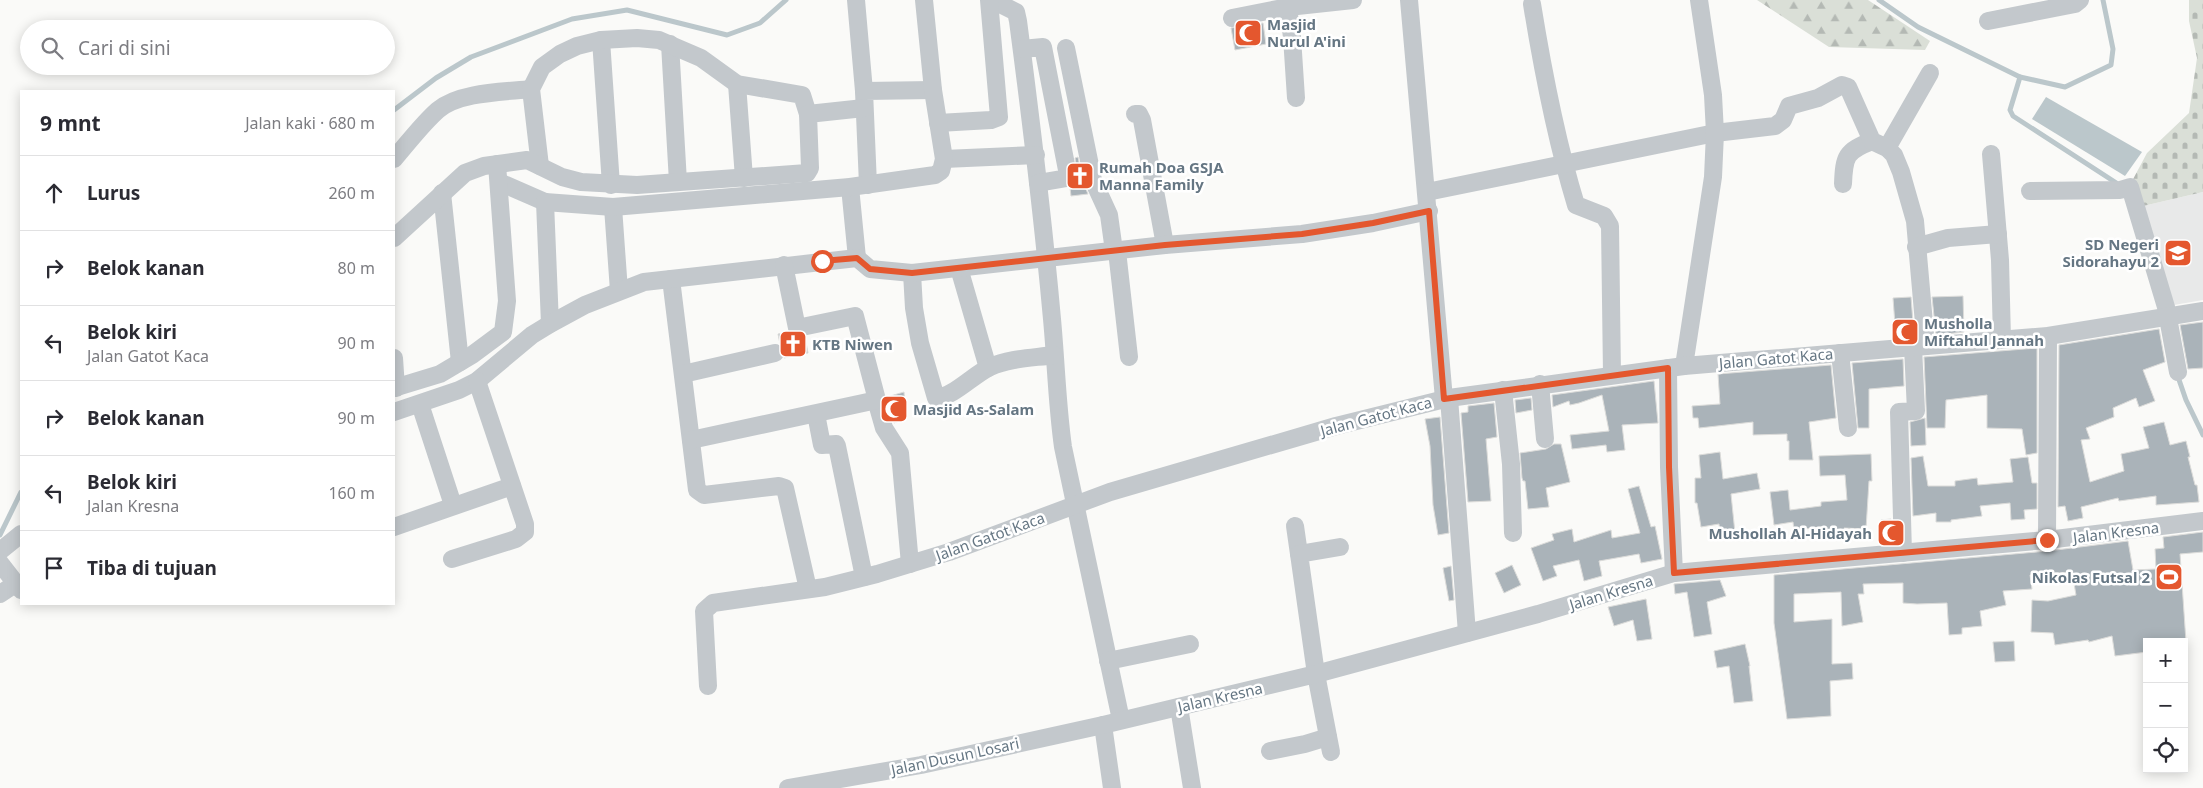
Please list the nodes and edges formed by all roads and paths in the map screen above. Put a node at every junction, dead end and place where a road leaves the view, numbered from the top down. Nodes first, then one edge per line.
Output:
1 (856, 0) edge
2 (924, 0) edge
3 (990, 0) edge
4 (1353, 0) edge
5 (1409, 0) edge
6 (1700, 0) edge
7 (2080, 0) edge
8 (1288, 4) edge
9 (1532, 4) dead end
10 (1232, 18) dead end
11 (1988, 21) dead end
12 (601, 40) junction
13 (670, 44) junction
14 (1066, 48) dead end
15 (1022, 49) junction
16 (1930, 72) dead end
17 (737, 84) junction
18 (531, 89) junction
19 (933, 90) junction
20 (1296, 98) dead end
21 (864, 100) junction
22 (808, 114) junction
23 (1135, 114) dead end
24 (938, 123) junction
25 (1716, 133) junction
26 (1880, 144) junction
27 (1991, 154) dead end
28 (1036, 155) junction
29 (395, 158) edge
30 (944, 159) junction
31 (1564, 163) junction
32 (497, 164) junction
33 (540, 166) junction
34 (744, 178) junction
35 (498, 182) junction
36 (678, 182) junction
37 (1038, 183) junction
38 (1843, 184) dead end
39 (611, 185) junction
40 (868, 185) junction
41 (850, 187) junction
42 (2030, 191) dead end
43 (1427, 192) junction
44 (442, 193) junction
45 (545, 202) junction
46 (612, 207) junction
47 (1429, 211) junction
48 (1998, 234) junction
49 (395, 237) edge
50 (1165, 245) junction
51 (1916, 247) junction
52 (1116, 251) junction
53 (1046, 257) junction
54 (857, 258) junction
55 (784, 265) junction
56 (959, 268) junction
57 (912, 273) junction
58 (671, 279) junction
59 (619, 291) junction
60 (2203, 311) edge
61 (2164, 318) junction
62 (550, 324) junction
63 (2048, 336) junction
64 (2002, 340) junction
65 (1920, 347) junction
66 (775, 353) dead end
67 (1840, 353) junction
68 (1054, 355) junction
69 (1129, 357) dead end
70 (460, 362) junction
71 (1676, 367) junction
72 (988, 368) junction
73 (2178, 372) dead end
74 (683, 374) junction
75 (1612, 375) junction
76 (476, 381) junction
77 (1540, 384) junction
78 (395, 388) edge
79 (1503, 390) junction
80 (1446, 398) junction
81 (876, 400) junction
82 (420, 404) junction
83 (395, 412) edge
84 (816, 414) junction
85 (1848, 428) dead end
86 (1545, 439) dead end
87 (691, 440) junction
88 (512, 486) junction
89 (453, 505) junction
90 (1075, 505) junction
91 (2203, 521) edge
92 (395, 524) edge
93 (1295, 526) dead end
94 (1513, 532) dead end
95 (20, 535) edge
96 (2047, 540) junction
97 (1340, 547) dead end
98 (0, 551) edge
99 (1903, 553) junction
100 (1299, 554) junction
101 (452, 559) dead end
102 (0, 563) edge
103 (910, 564) junction
104 (1674, 573) junction
105 (864, 577) junction
106 (18, 587) edge
107 (808, 589) junction
108 (0, 594) edge
109 (1467, 633) junction
110 (1190, 644) dead end
111 (1108, 661) junction
112 (1316, 674) junction
113 (708, 686) dead end
114 (1179, 707) junction
115 (1121, 720) junction
116 (1103, 725) junction
117 (1270, 751) dead end
118 (870, 781) edge
119 (788, 788) edge
120 (1112, 788) edge
121 (1192, 788) edge

1 - 21 street
2 - 19 street
3 - 15 street
3 - 24 street
4 - 8 street
5 - 43 street
6 - 25 street
7 - 11 street
8 - 10 street
8 - 20 street
9 - 31 street
12 - 13 street
12 - 18 street
12 - 39 street
13 - 17 street
13 - 36 street
14 - 52 street
15 - 28 street
15 - 37 street
16 - 26 street
17 - 22 street
17 - 34 street
18 - 29 street
18 - 33 street
19 - 21 street
19 - 24 street
21 - 22 street
21 - 40 street
22 - 34 street
23 - 50 street
24 - 30 street
25 - 26 street
25 - 31 street
25 - 71 street
26 - 38 street
26 - 51 street
27 - 48 street
28 - 30 street
28 - 37 street
30 - 40 street
31 - 43 street
31 - 75 street
32 - 33 street
32 - 35 street
32 - 44 street
33 - 39 street
34 - 36 street
35 - 45 street
35 - 70 street
36 - 39 street
37 - 53 street
40 - 41 street
41 - 46 street
41 - 54 street
42 - 61 street
43 - 47 street
44 - 49 street
44 - 70 street
45 - 46 street
45 - 62 street
46 - 59 street
47 - 50 street
47 - 80 street
48 - 51 street
48 - 64 street
50 - 52 street
51 - 65 street
52 - 53 street
52 - 69 street
53 - 56 street
53 - 68 street
54 - 55 street
54 - 57 street
55 - 58 street
55 - 81 street
56 - 57 street
56 - 72 street
57 - 72 street
58 - 59 street
58 - 74 street
59 - 62 street
60 - 61 street, Jalan Gatot Kaca
61 - 63 street, Jalan Gatot Kaca
61 - 73 street
62 - 76 street
63 - 64 street, Jalan Gatot Kaca
63 - 96 street
64 - 65 street, Jalan Gatot Kaca
65 - 67 street, Jalan Gatot Kaca
65 - 99 street
66 - 74 street
67 - 71 street, Jalan Gatot Kaca
67 - 85 street
68 - 72 street
68 - 90 street
70 - 78 street
71 - 75 street, Jalan Gatot Kaca
71 - 104 street
74 - 87 street
75 - 77 street, Jalan Gatot Kaca
76 - 82 street
76 - 88 street
77 - 79 street, Jalan Gatot Kaca
77 - 86 street
79 - 80 street, Jalan Gatot Kaca
79 - 94 street
80 - 90 street, Jalan Gatot Kaca
80 - 109 street
81 - 84 street
81 - 103 street
82 - 83 street
82 - 89 street
84 - 87 street
84 - 105 street
87 - 107 street
88 - 89 street
88 - 101 street
89 - 92 street
90 - 103 street, Jalan Gatot Kaca
90 - 111 street
91 - 96 street, Jalan Kresna
93 - 100 street
95 - 98 street
96 - 99 street, Jalan Kresna
97 - 100 street
99 - 104 street, Jalan Kresna
100 - 112 street
102 - 106 street
103 - 105 street, Jalan Gatot Kaca
104 - 109 street, Jalan Kresna
105 - 107 street, Jalan Gatot Kaca
106 - 108 street
107 - 113 street, Jalan Gatot Kaca
109 - 112 street, Jalan Kresna
110 - 111 street
111 - 115 street
112 - 114 street, Jalan Kresna
112 - 117 street
114 - 115 street, Jalan Kresna
114 - 121 street
115 - 116 street, Jalan Dusun Losari
116 - 118 street, Jalan Dusun Losari
116 - 120 street
118 - 119 street, Jalan Dusun Losari

